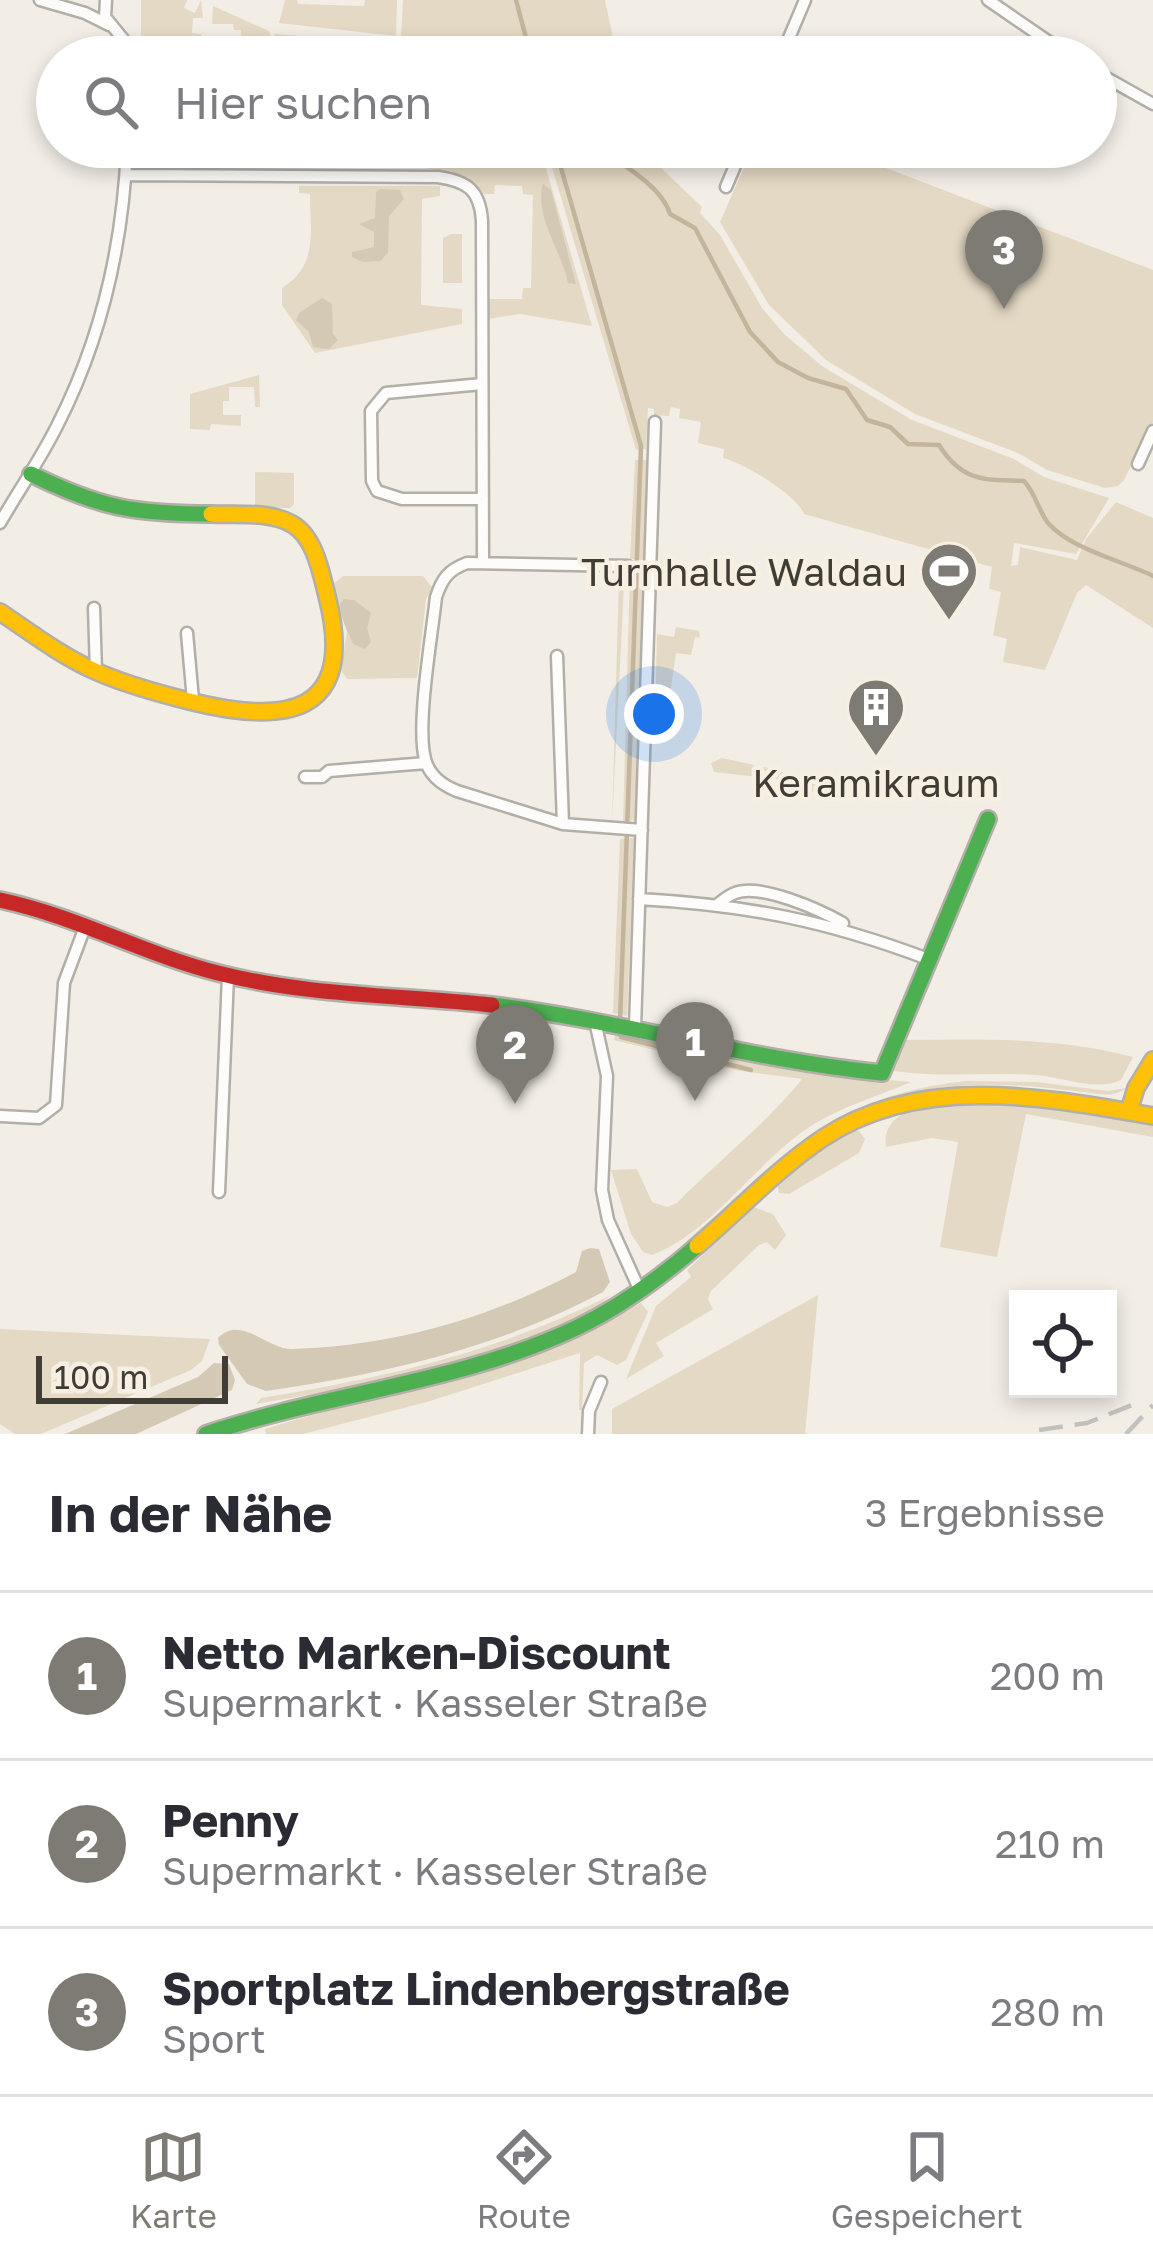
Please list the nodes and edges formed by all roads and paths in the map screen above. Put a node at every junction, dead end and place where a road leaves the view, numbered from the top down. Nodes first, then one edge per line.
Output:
1 (40, 0) edge
2 (104, 0) edge
3 (805, 0) edge
4 (988, 0) edge
5 (72, 9) junction
6 (109, 25) junction
7 (120, 36) edge
8 (790, 36) edge
9 (1041, 36) edge
10 (1117, 84) edge
11 (1153, 104) edge
12 (126, 168) edge
13 (734, 168) edge
14 (126, 175) junction
15 (726, 187) dead end
16 (482, 384) junction
17 (655, 422) dead end
18 (1153, 431) edge
19 (1138, 464) dead end
20 (31, 474) junction
21 (483, 499) junction
22 (0, 523) edge
23 (483, 563) junction
24 (628, 566) dead end
25 (94, 608) dead end
26 (0, 612) edge
27 (188, 633) dead end
28 (557, 656) dead end
29 (97, 672) junction
30 (193, 700) junction
31 (425, 763) junction
32 (305, 777) dead end
33 (988, 819) dead end
34 (563, 824) junction
35 (632, 830) junction
36 (639, 899) junction
37 (0, 900) edge
38 (85, 927) junction
39 (928, 959) junction
40 (228, 976) junction
41 (596, 1021) junction
42 (624, 1026) junction
43 (1153, 1060) edge
44 (1152, 1111) edge
45 (1129, 1112) junction
46 (0, 1116) edge
47 (219, 1192) dead end
48 (640, 1291) junction
49 (601, 1382) dead end
50 (206, 1434) edge
51 (588, 1434) edge

1 - 5 street
2 - 5 street
2 - 6 street
3 - 8 street
4 - 9 street
5 - 6 street
6 - 7 street
10 - 11 street
12 - 14 street
13 - 15 street
14 - 16 street
14 - 20 street
16 - 21 street
16 - 21 street
17 - 35 street
18 - 19 street
20 - 22 street
20 - 30 street
21 - 23 street
23 - 24 street
23 - 31 street
25 - 29 street
26 - 29 street
27 - 30 street
28 - 34 street
29 - 30 street
31 - 32 street
31 - 34 street
33 - 39 street
34 - 35 street
35 - 36 street
36 - 39 street
36 - 42 street
37 - 38 street
38 - 40 street
38 - 46 street
39 - 42 street
40 - 41 street
40 - 47 street
41 - 42 street
41 - 48 street
43 - 45 street
44 - 45 street
45 - 48 street
48 - 50 street
49 - 51 street

